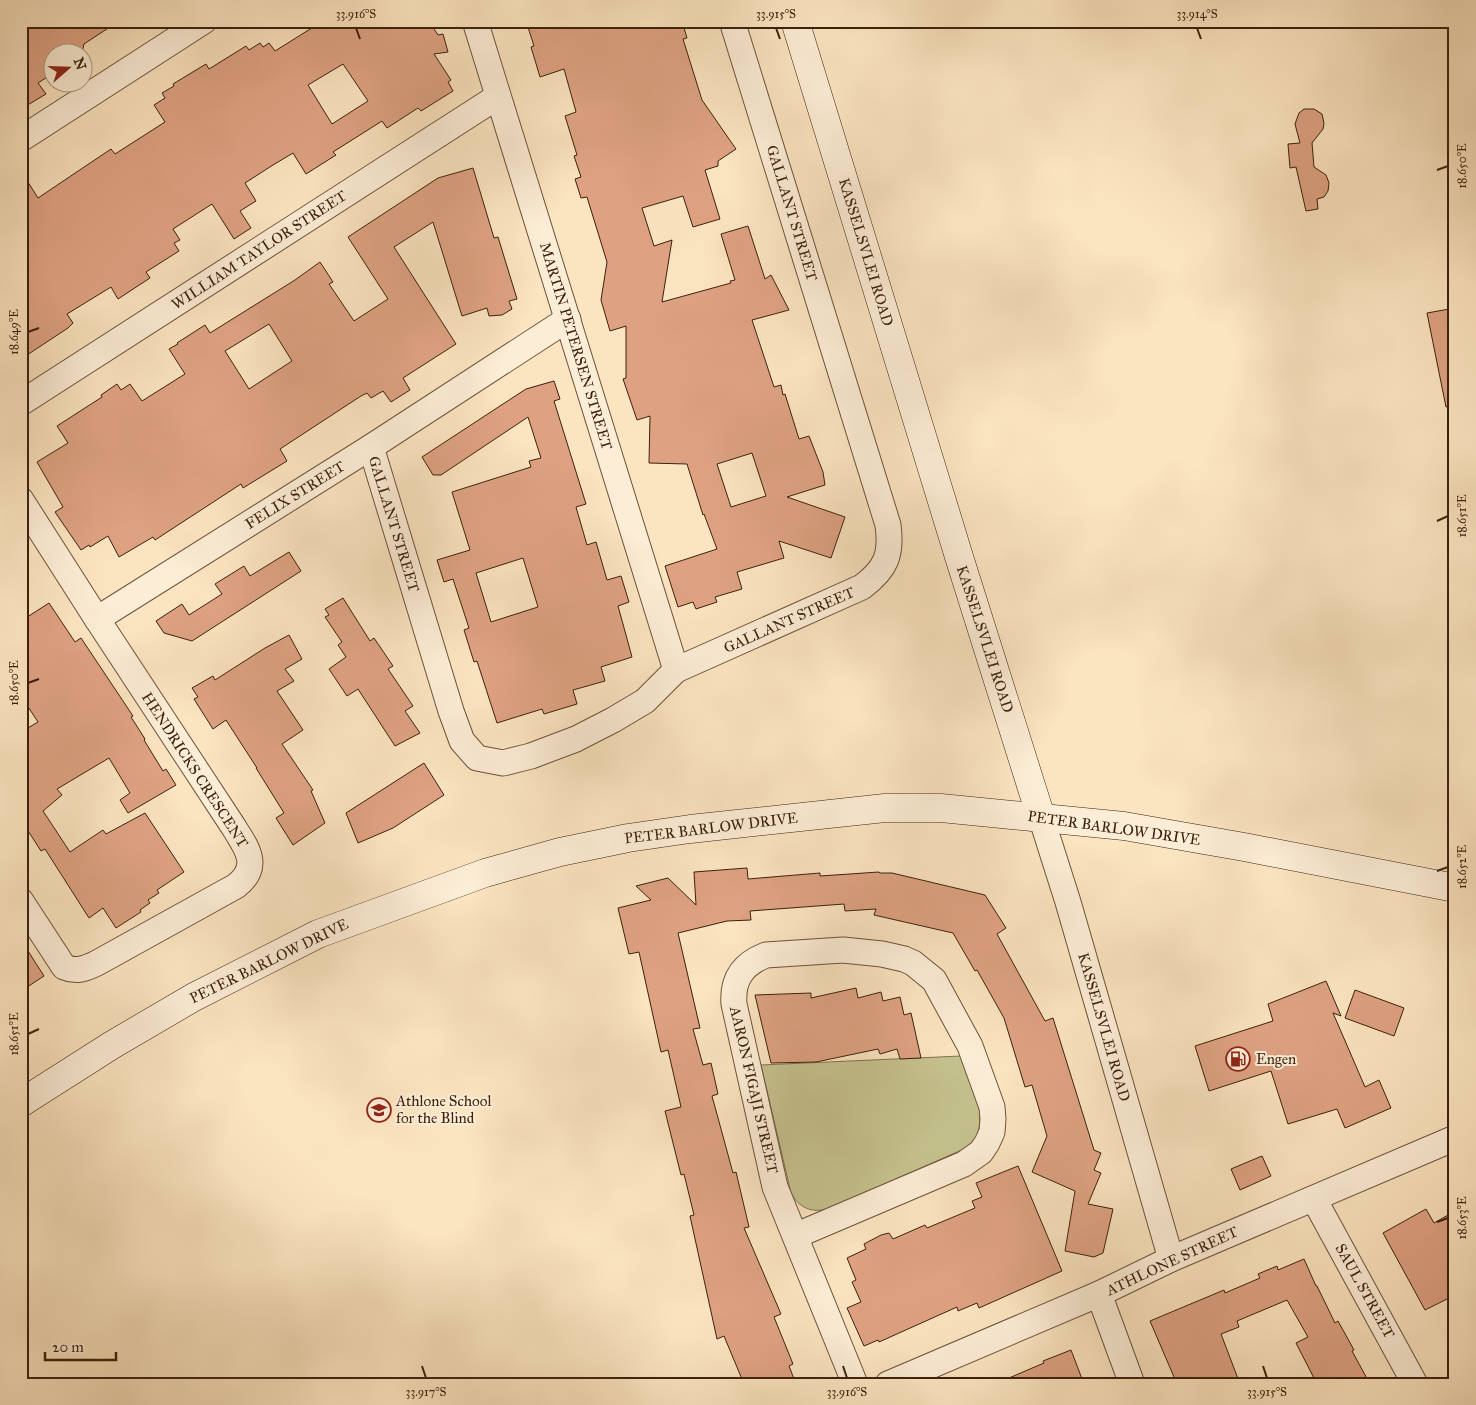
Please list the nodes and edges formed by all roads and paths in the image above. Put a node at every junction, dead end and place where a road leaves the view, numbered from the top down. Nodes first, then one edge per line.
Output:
1 (204, 21) edge
2 (475, 21) edge
3 (732, 21) edge
4 (795, 21) edge
5 (497, 97) junction
6 (21, 140) edge
7 (568, 319) junction
8 (21, 403) edge
9 (371, 447) junction
10 (21, 500) edge
11 (97, 619) junction
12 (676, 670) junction
13 (1041, 817) junction
14 (1455, 888) edge
15 (21, 901) edge
16 (21, 1103) edge
17 (1455, 1138) edge
18 (1314, 1199) junction
19 (795, 1236) junction
20 (1171, 1259) junction
21 (1099, 1294) junction
22 (855, 1384) edge
23 (888, 1384) edge
24 (1132, 1384) edge
25 (1415, 1384) edge

1 - 6 street
2 - 5 street, MARTIN PETERSEN STREET
3 - 12 street, GALLANT STREET
4 - 13 street, KASSELSVLEI ROAD
5 - 7 street, MARTIN PETERSEN STREET
5 - 8 street, WILLIAM TAYLOR STREET
7 - 9 street, FELIX STREET
7 - 12 street, MARTIN PETERSEN STREET
9 - 11 street, FELIX STREET
9 - 12 street, GALLANT STREET
10 - 11 street, HENDRICKS CRESCENT
11 - 15 street, HENDRICKS CRESCENT
13 - 14 street, PETER BARLOW DRIVE
13 - 16 street, PETER BARLOW DRIVE
13 - 20 street, KASSELSVLEI ROAD
17 - 18 street, ATHLONE STREET
18 - 20 street, ATHLONE STREET
18 - 25 street, SAUL STREET
19 - 19 street, AARON FIGAJI STREET
19 - 22 street, AARON FIGAJI STREET
20 - 21 street, ATHLONE STREET
21 - 23 street, ATHLONE STREET
21 - 24 street

